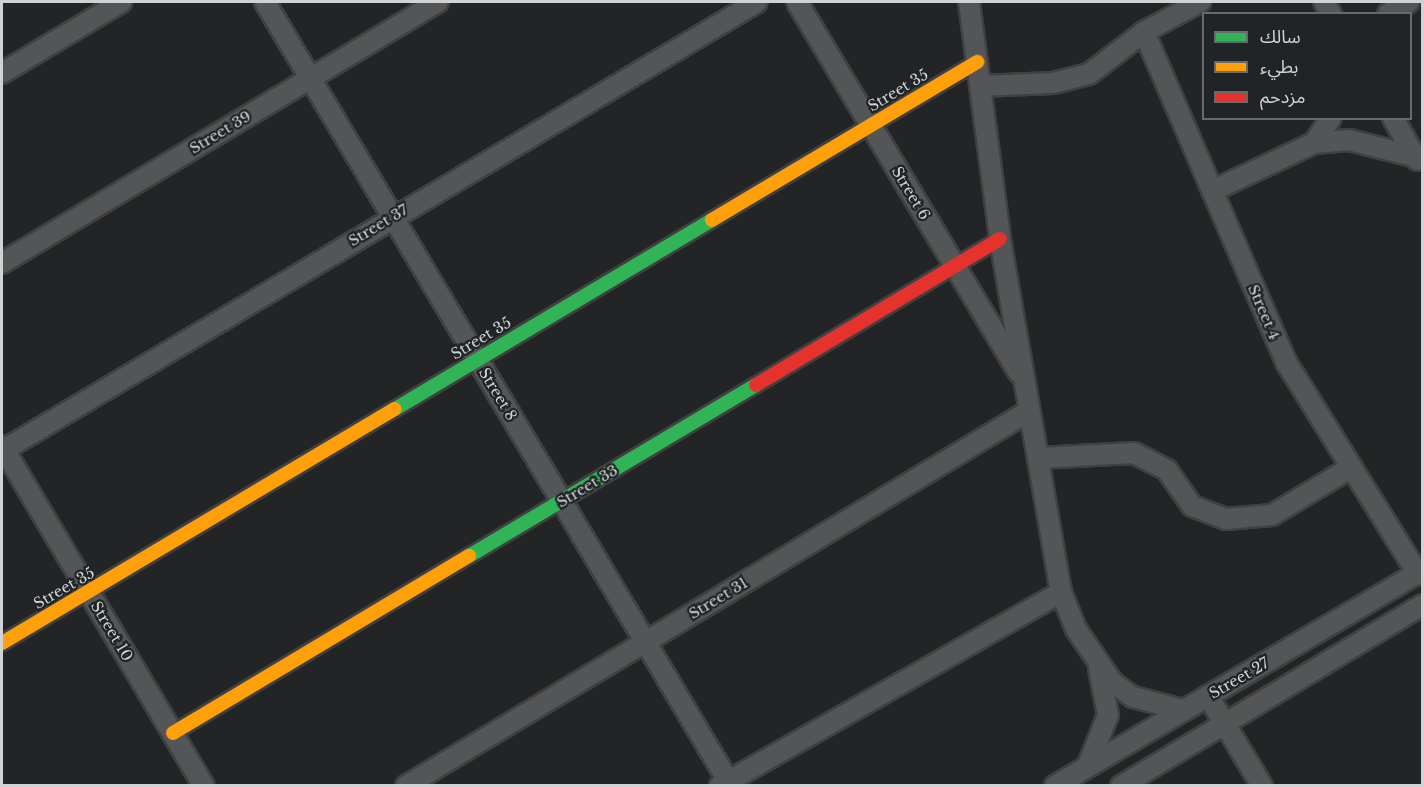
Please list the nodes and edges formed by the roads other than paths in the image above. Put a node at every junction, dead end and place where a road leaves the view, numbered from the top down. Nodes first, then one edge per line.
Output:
1 (121, 2) edge
2 (265, 2) edge
3 (438, 2) edge
4 (757, 2) edge
5 (797, 2) edge
6 (969, 2) edge
7 (1200, 2) edge
8 (1409, 2) edge
9 (1392, 12) edge
10 (1144, 32) junction
11 (976, 62) junction
12 (2, 73) edge
13 (310, 78) junction
14 (980, 86) junction
15 (1330, 120) edge
16 (1394, 120) edge
17 (871, 126) junction
18 (1314, 143) junction
19 (1419, 163) edge
20 (1212, 191) junction
21 (392, 216) junction
22 (1000, 239) junction
23 (2, 263) edge
24 (955, 266) junction
25 (477, 359) junction
26 (1026, 384) junction
27 (1029, 411) junction
28 (2, 449) edge
29 (1038, 458) junction
30 (1352, 467) junction
31 (562, 501) junction
32 (1420, 573) edge
33 (1061, 592) junction
34 (90, 593) junction
35 (1422, 605) edge
36 (645, 642) junction
37 (2, 643) edge
38 (1095, 661) junction
39 (1208, 696) junction
40 (1183, 710) junction
41 (1225, 723) junction
42 (173, 733) junction
43 (1088, 765) junction
44 (726, 784) edge
45 (204, 786) edge
46 (406, 786) edge
47 (1055, 786) edge
48 (1121, 786) edge
49 (1262, 786) edge

1 - 12 street
2 - 13 street, Street 8
3 - 13 street, Street 39
4 - 21 street, Street 37
5 - 17 street, Street 6
6 - 11 street
7 - 10 street
8 - 9 street
10 - 14 street
10 - 20 street, Street 4
11 - 14 street
11 - 17 street, Street 35
13 - 21 street, Street 8
13 - 23 street, Street 39
14 - 22 street
15 - 18 street
16 - 19 street
17 - 24 street, Street 6
17 - 25 street, Street 35
18 - 19 street
18 - 20 street
20 - 30 street, Street 4
21 - 25 street, Street 8
21 - 28 street, Street 37
22 - 24 street, Street 33
22 - 26 street
24 - 26 street, Street 6
24 - 31 street, Street 33
25 - 31 street, Street 8
25 - 34 street, Street 35
26 - 27 street
27 - 29 street
27 - 36 street, Street 31
28 - 34 street, Street 10
29 - 30 street
29 - 33 street
30 - 32 street, Street 4
31 - 36 street, Street 8
31 - 42 street, Street 33
32 - 39 street, Street 27
33 - 38 street
33 - 44 street
34 - 37 street, Street 35
34 - 42 street, Street 10
35 - 41 street, Street 27
36 - 44 street, Street 8
36 - 46 street, Street 31
38 - 40 street
38 - 43 street
39 - 40 street, Street 27
39 - 41 street
40 - 43 street, Street 27
41 - 48 street, Street 27
41 - 49 street
42 - 45 street, Street 10
43 - 47 street, Street 27

